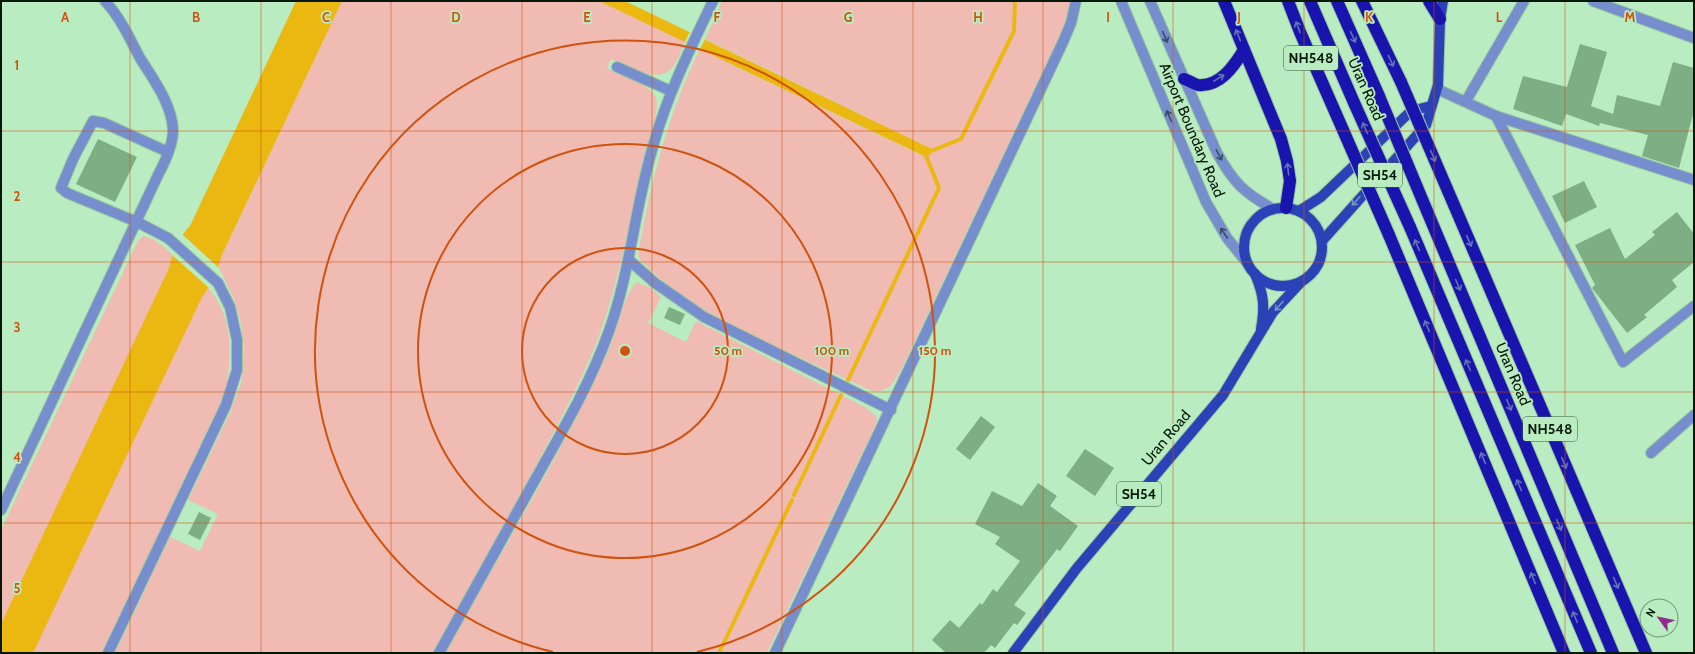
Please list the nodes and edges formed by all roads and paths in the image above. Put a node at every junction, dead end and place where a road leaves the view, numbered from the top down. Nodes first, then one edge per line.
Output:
1 (105, 1) edge
2 (713, 1) edge
3 (1076, 1) edge
4 (1121, 1) edge
5 (1150, 1) edge
6 (1224, 1) edge
7 (1288, 1) edge
8 (1310, 1) edge
9 (1337, 1) edge
10 (1362, 1) edge
11 (1430, 1) edge
12 (1443, 1) edge
13 (1524, 1) edge
14 (1593, 1) edge
15 (1440, 19) junction
16 (1694, 38) edge
17 (1244, 50) junction
18 (617, 66) dead end
19 (1184, 78) junction
20 (1437, 89) junction
21 (672, 91) junction
22 (1466, 101) junction
23 (1431, 106) junction
24 (1496, 116) junction
25 (168, 152) junction
26 (1694, 180) edge
27 (1286, 208) junction
28 (1272, 209) junction
29 (1299, 211) junction
30 (136, 222) junction
31 (1322, 241) junction
32 (629, 260) junction
33 (1248, 264) junction
34 (1255, 274) junction
35 (1301, 282) junction
36 (1694, 306) edge
37 (1261, 333) junction
38 (891, 410) junction
39 (1694, 415) edge
40 (1651, 453) dead end
41 (1, 510) edge
42 (108, 653) edge
43 (439, 653) edge
44 (775, 653) edge
45 (1013, 653) edge
46 (1564, 653) edge
47 (1591, 653) edge
48 (1613, 653) edge
49 (1646, 653) edge

1 - 25 street
2 - 21 street
3 - 38 street
33 -> 4 street, Airport Boundary Road
5 -> 19 street, Airport Boundary Road
17 -> 6 highway
46 -> 7 highway, NH548, bridge
47 -> 8 highway, Uran Road / NH548, bridge
9 -> 48 highway, Uran Road / NH548, bridge
10 -> 49 highway, NH548, bridge
11 - 15 highway
12 - 15 main road, SH54
13 - 22 street
14 - 16 street
15 - 20 main road, SH54
19 -> 17 highway
27 -> 17 highway
18 - 21 street
19 -> 28 street, Airport Boundary Road
20 - 22 street
20 - 23 main road, SH54
21 - 32 street
22 - 24 street
23 - 29 main road, Uran Road
23 -> 31 main road, SH54
24 - 26 street
24 - 36 street
25 - 30 street
25 - 30 street
27 - 28 main road
27 - 29 main road
28 - 33 main road
29 - 31 main road
30 - 41 street
30 - 42 street
31 - 35 main road
32 - 38 street
32 - 43 street
33 - 34 main road
34 - 35 main road
34 - 37 main road, Uran Road
35 -> 37 main road, Uran Road
37 - 45 main road, Uran Road / SH54
38 - 44 street
39 - 40 street

